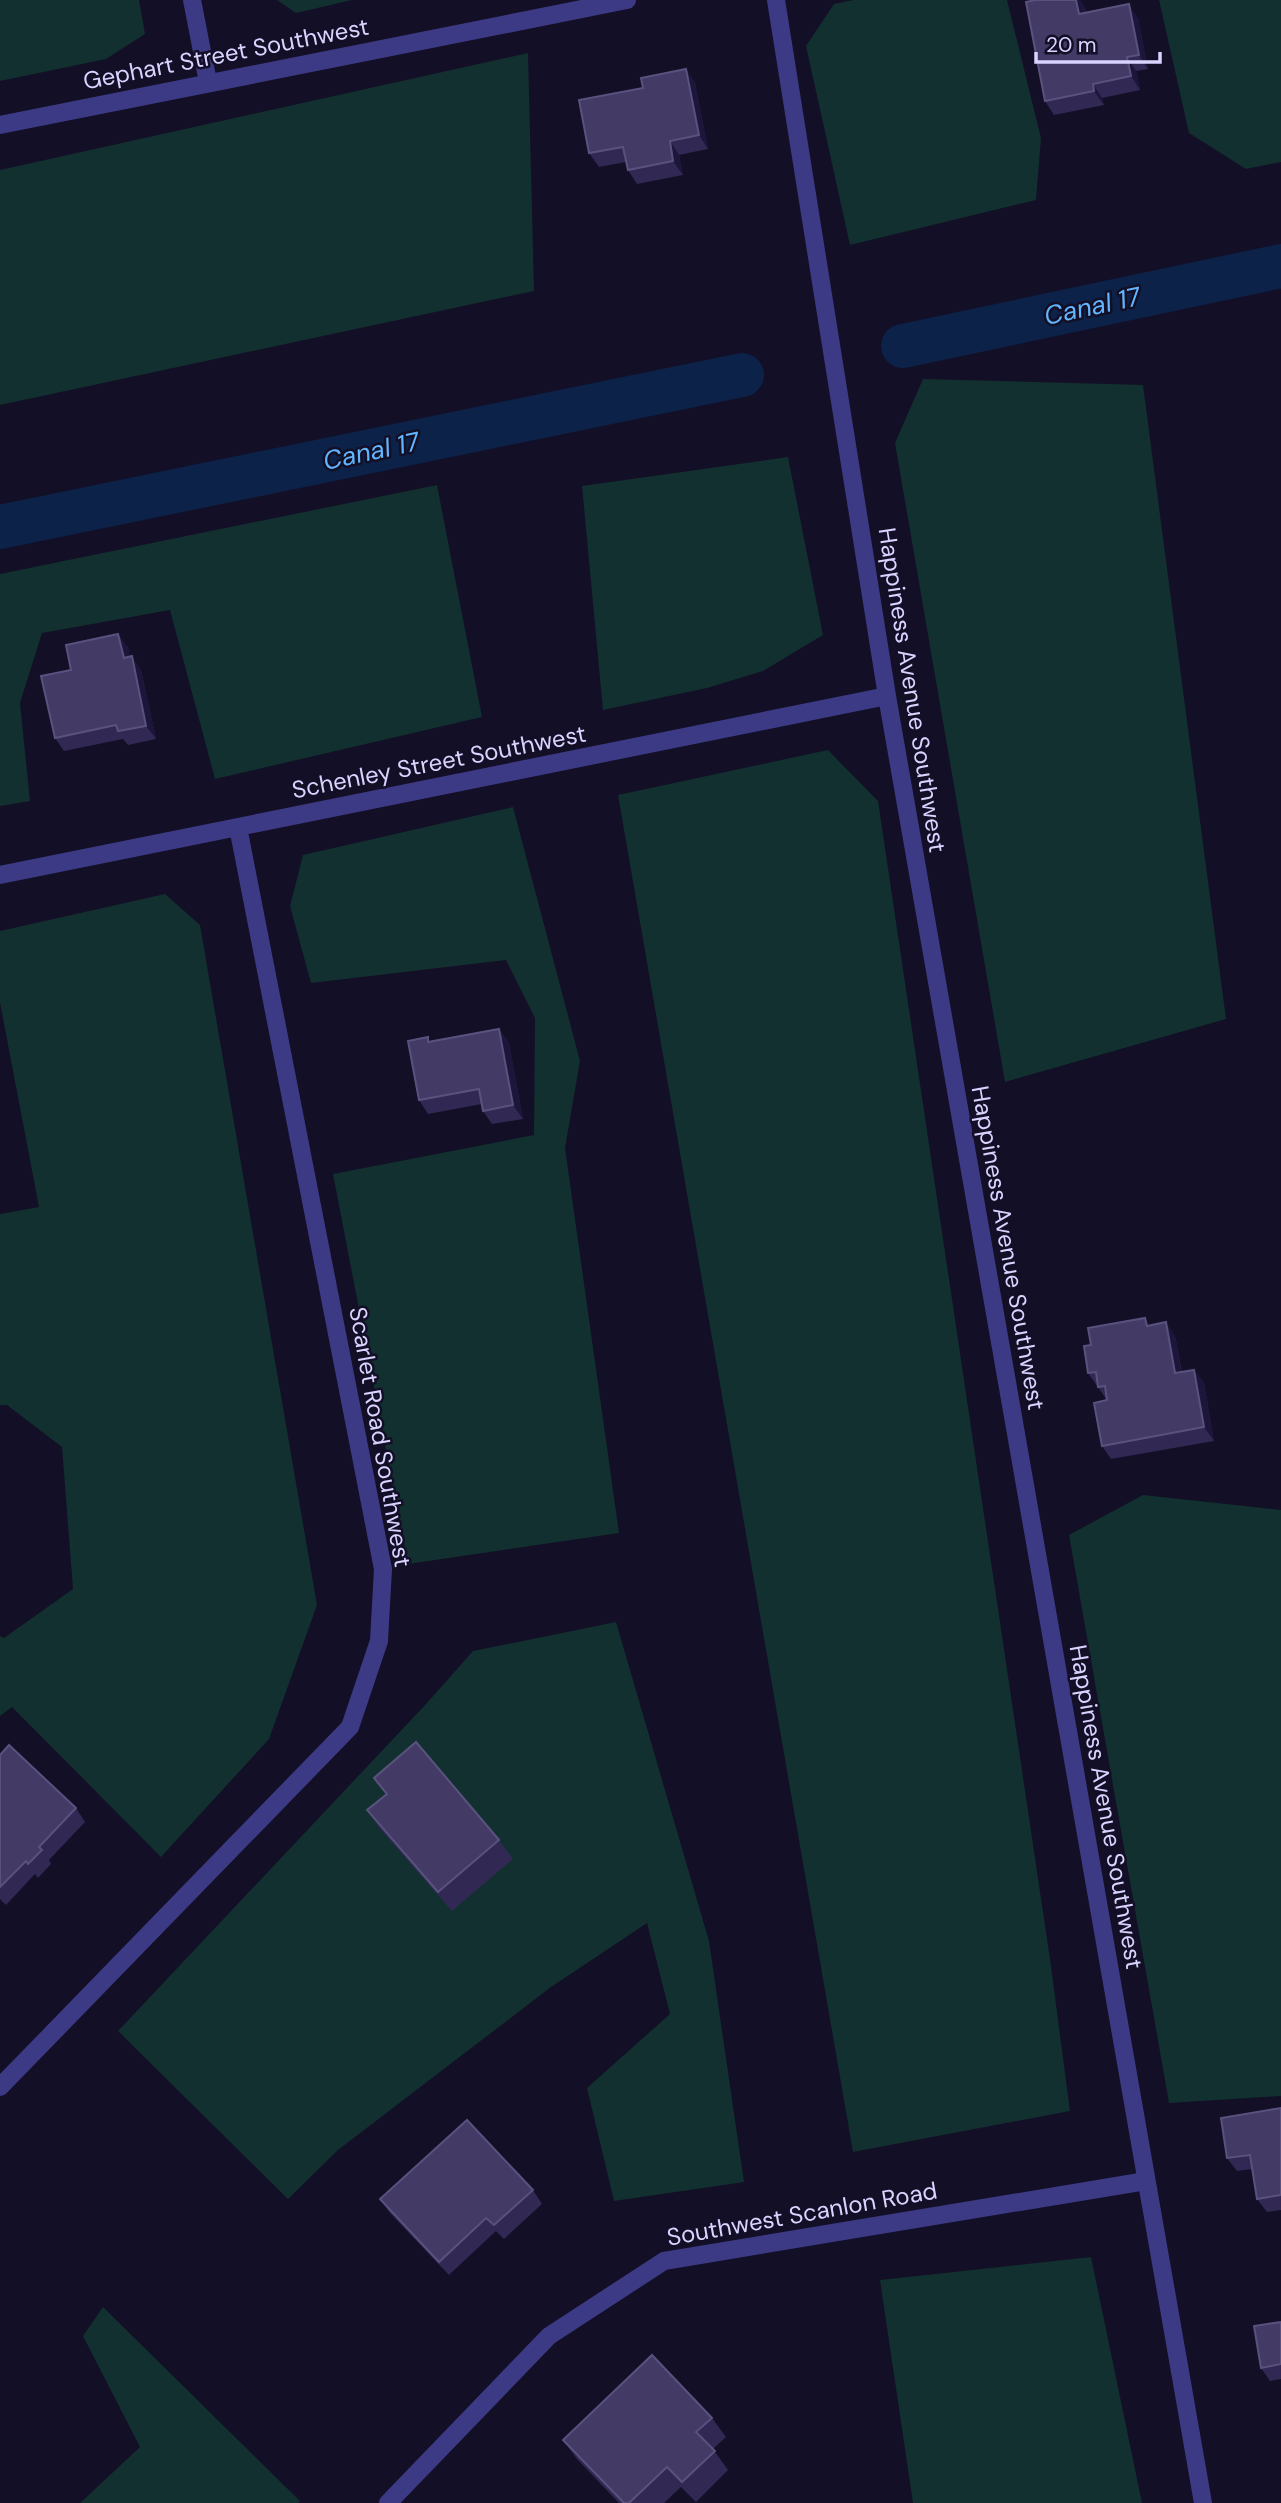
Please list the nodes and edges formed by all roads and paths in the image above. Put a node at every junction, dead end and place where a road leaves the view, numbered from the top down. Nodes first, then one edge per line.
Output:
1 (192, 0) edge
2 (627, 0) edge
3 (776, 0) edge
4 (208, 82) junction
5 (0, 125) edge
6 (887, 696) junction
7 (238, 827) junction
8 (0, 875) edge
9 (0, 2087) edge
10 (1146, 2181) junction
11 (388, 2503) edge
12 (1202, 2503) edge

1 - 4 street
2 - 4 street, Gephart Street Southwest
3 - 6 street, Happiness Avenue Southwest
4 - 5 street, Gephart Street Southwest
6 - 7 street, Schenley Street Southwest
6 - 10 street, Happiness Avenue Southwest
7 - 8 street, Schenley Street Southwest
7 - 9 street, Scarlet Road Southwest
10 - 11 street, Southwest Scanlon Road
10 - 12 street, Happiness Avenue Southwest

